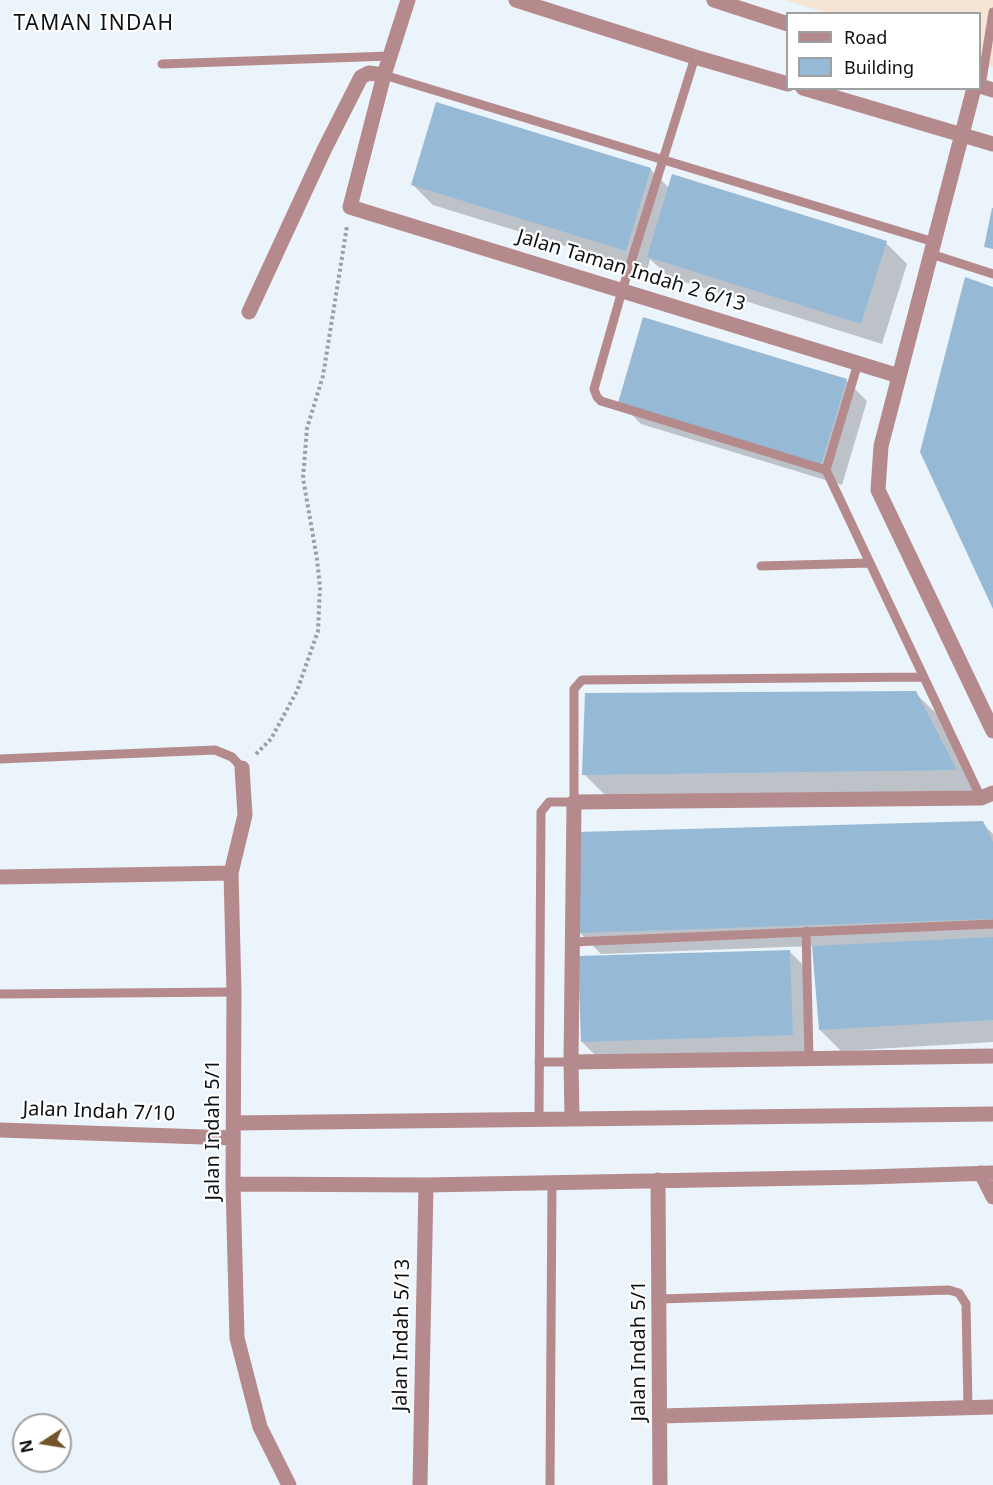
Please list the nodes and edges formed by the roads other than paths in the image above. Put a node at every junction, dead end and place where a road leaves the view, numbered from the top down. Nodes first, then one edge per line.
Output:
1 (408, 0) edge
2 (516, 0) edge
3 (714, 0) edge
4 (993, 12) edge
5 (786, 23) edge
6 (390, 56) junction
7 (695, 57) junction
8 (162, 64) dead end
9 (384, 75) junction
10 (786, 83) edge
11 (982, 88) edge
12 (810, 90) edge
13 (962, 134) junction
14 (993, 144) edge
15 (663, 160) junction
16 (933, 248) junction
17 (993, 274) edge
18 (622, 291) junction
19 (249, 312) dead end
20 (858, 363) junction
21 (899, 376) junction
22 (826, 470) junction
23 (869, 563) junction
24 (761, 566) dead end
25 (923, 677) junction
26 (993, 731) edge
27 (0, 759) edge
28 (242, 768) joint
29 (987, 795) edge
30 (574, 802) junction
31 (231, 873) junction
32 (0, 877) edge
33 (993, 924) edge
34 (807, 931) junction
35 (572, 942) junction
36 (234, 992) junction
37 (0, 993) edge
38 (993, 1056) edge
39 (808, 1059) junction
40 (539, 1062) junction
41 (571, 1062) junction
42 (993, 1114) edge
43 (538, 1118) junction
44 (572, 1118) junction
45 (0, 1130) edge
46 (233, 1130) junction
47 (987, 1173) edge
48 (658, 1180) junction
49 (552, 1182) junction
50 (233, 1184) junction
51 (426, 1185) junction
52 (993, 1197) edge
53 (660, 1299) junction
54 (968, 1407) junction
55 (993, 1407) edge
56 (660, 1416) junction
57 (289, 1485) edge
58 (420, 1485) edge
59 (550, 1485) edge
60 (660, 1485) edge

1 - 6 street
2 - 7 street
3 - 5 street
4 - 11 lane
6 - 8 lane
6 - 9 street
7 - 10 street
7 - 15 lane
9 - 15 lane
9 - 18 street, Jalan Taman Indah 2 6/13
9 - 19 street
11 - 13 street
12 - 13 street
13 - 14 street
13 - 16 street
15 - 16 lane
15 - 18 lane
16 - 17 lane
16 - 21 street
18 - 20 street, Jalan Taman Indah 2 6/13
18 - 22 lane
20 - 21 street, Jalan Taman Indah 2 6/13
20 - 22 lane
21 - 26 street
22 - 23 lane
23 - 24 lane
23 - 25 lane
25 - 29 lane
25 - 30 lane
27 - 28 lane
28 - 31 street, Jalan Indah 5/1
29 - 30 street
30 - 35 street
30 - 40 lane
31 - 32 street
31 - 36 street, Jalan Indah 5/1
33 - 34 lane
34 - 35 lane
34 - 39 lane
35 - 41 street
36 - 37 lane
36 - 46 street, Jalan Indah 5/1
38 - 39 street
39 - 41 street
40 - 41 lane
40 - 43 lane
41 - 44 street
42 - 44 street, Jalan Indah 7/10
43 - 44 street, Jalan Indah 7/10
43 - 46 street, Jalan Indah 7/10
45 - 46 street, Jalan Indah 7/10
46 - 50 street, Jalan Indah 5/1
47 - 48 street
47 - 52 street
48 - 49 street
48 - 53 street, Jalan Indah 5/1
49 - 51 street
49 - 59 lane
50 - 51 street
50 - 57 street, Jalan Indah 5/1
51 - 58 street, Jalan Indah 5/13
53 - 54 lane
53 - 56 street, Jalan Indah 5/1
54 - 55 street
54 - 56 street
56 - 60 street, Jalan Indah 5/1

